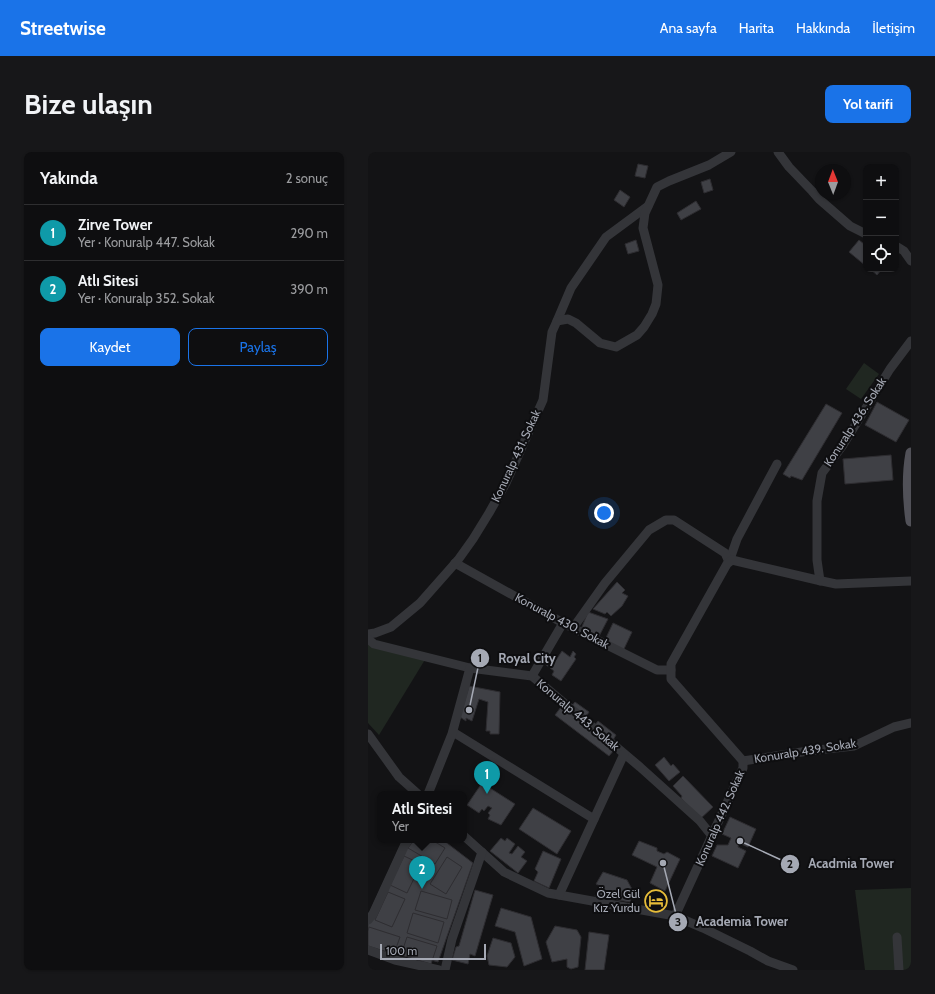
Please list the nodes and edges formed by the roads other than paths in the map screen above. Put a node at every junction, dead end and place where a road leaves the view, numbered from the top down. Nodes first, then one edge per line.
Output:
1 (731, 152) edge
2 (778, 152) edge
3 (648, 205) junction
4 (863, 232) edge
5 (899, 248) edge
6 (911, 261) edge
7 (557, 321) junction
8 (911, 341) edge
9 (911, 453) edge
10 (777, 464) dead end
11 (911, 521) edge
12 (729, 562) junction
13 (455, 563) junction
14 (820, 581) junction
15 (911, 581) edge
16 (563, 623) junction
17 (573, 628) junction
18 (368, 634) edge
19 (368, 639) edge
20 (470, 668) junction
21 (671, 670) junction
22 (532, 676) junction
23 (911, 723) edge
24 (453, 732) junction
25 (368, 734) edge
26 (624, 754) junction
27 (743, 761) junction
28 (414, 791) edge
29 (429, 791) edge
30 (594, 819) junction
31 (712, 836) junction
32 (467, 839) edge
33 (406, 843) edge
34 (482, 852) junction
35 (559, 896) junction
36 (675, 916) junction
37 (368, 920) edge
38 (897, 937) dead end
39 (368, 950) edge
40 (439, 970) edge
41 (445, 970) edge
42 (793, 970) edge
43 (899, 970) edge

1 - 3 street, Konuralp 431. Sokak
2 - 4 street
3 - 7 street, Konuralp 431. Sokak
3 - 7 street, Konuralp 431. Sokak
5 - 6 street
7 - 13 street, Konuralp 431. Sokak
8 - 14 street, Konuralp 436. Sokak
9 - 11 main road
10 - 12 street
12 - 14 street
12 - 17 street
12 - 21 street
13 - 16 street, Konuralp 430. Sokak
13 - 18 street, Konuralp 431. Sokak
14 - 15 street
16 - 17 street, Konuralp 430. Sokak
16 - 22 street
17 - 21 street, Konuralp 430. Sokak
19 - 20 street, Konuralp 443. Sokak
20 - 22 street, Konuralp 443. Sokak
20 - 24 street
21 - 27 street, Konuralp 442. Sokak
22 - 26 street, Konuralp 443. Sokak
23 - 27 street, Konuralp 439. Sokak
24 - 29 street
24 - 30 street
25 - 28 street
26 - 30 street
26 - 31 street, Konuralp 443. Sokak
27 - 31 street, Konuralp 442. Sokak
30 - 35 street
31 - 36 street, Konuralp 442. Sokak
32 - 34 street
33 - 37 street
34 - 35 street
34 - 41 street
35 - 36 street
36 - 42 street
38 - 43 street
39 - 40 street

